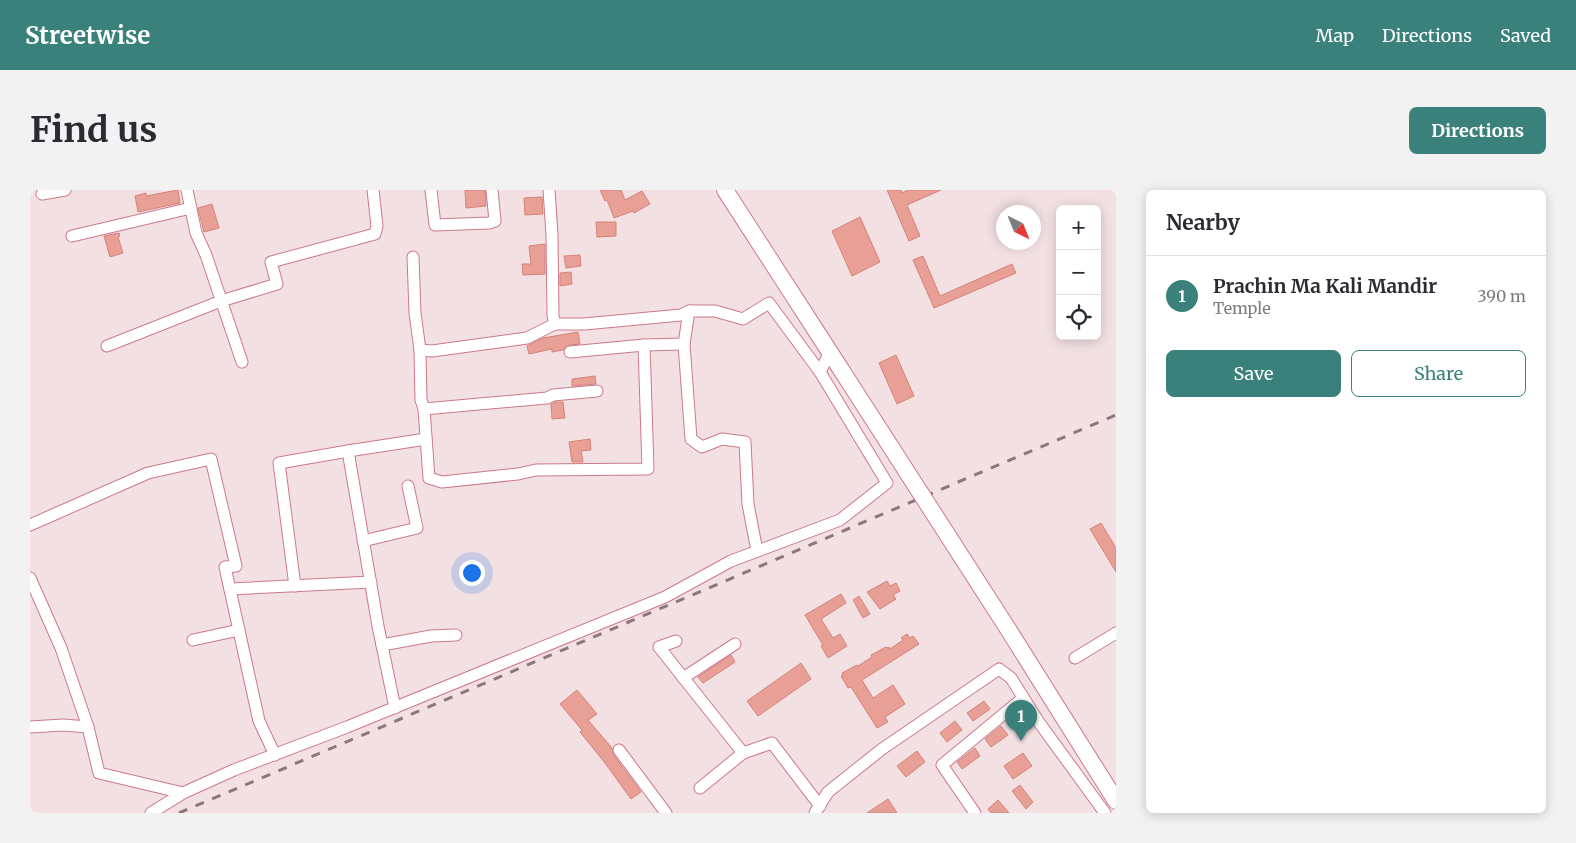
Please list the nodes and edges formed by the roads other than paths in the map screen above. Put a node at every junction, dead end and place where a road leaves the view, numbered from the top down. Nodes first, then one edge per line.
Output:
1 (66, 190) edge
2 (187, 190) edge
3 (373, 190) edge
4 (431, 190) edge
5 (492, 190) edge
6 (548, 190) edge
7 (725, 190) edge
8 (42, 194) dead end
9 (191, 208) junction
10 (72, 236) dead end
11 (413, 257) dead end
12 (221, 301) junction
13 (689, 310) junction
14 (555, 324) junction
15 (684, 344) junction
16 (644, 345) junction
17 (106, 346) dead end
18 (420, 350) junction
19 (570, 352) dead end
20 (830, 352) junction
21 (242, 362) dead end
22 (820, 372) junction
23 (598, 391) dead end
24 (424, 409) junction
25 (426, 439) junction
26 (348, 451) junction
27 (408, 486) dead end
28 (30, 525) edge
29 (363, 541) junction
30 (757, 551) junction
31 (30, 578) edge
32 (371, 582) junction
33 (295, 586) junction
34 (230, 590) junction
35 (239, 630) junction
36 (1116, 633) edge
37 (456, 635) dead end
38 (193, 640) dead end
39 (676, 640) dead end
40 (735, 644) dead end
41 (382, 645) junction
42 (1075, 658) dead end
43 (683, 678) junction
44 (1023, 698) junction
45 (394, 708) junction
46 (30, 727) edge
47 (88, 727) junction
48 (619, 750) dead end
49 (744, 754) junction
50 (275, 755) junction
51 (700, 788) dead end
52 (183, 793) junction
53 (1116, 801) edge
54 (818, 809) edge
55 (151, 813) edge
56 (666, 813) edge
57 (974, 813) edge
58 (1105, 813) edge

1 - 8 street
2 - 9 street
3 - 12 street
4 - 5 street
6 - 14 street
7 - 20 main road
9 - 10 street
9 - 12 street
11 - 18 street
12 - 17 street
12 - 21 street
13 - 14 street
13 - 15 street
13 - 22 street
14 - 18 street
15 - 16 street
15 - 30 street
16 - 19 street
16 - 25 street
18 - 24 street
20 - 22 street
20 - 53 main road, bridge
22 - 30 street
23 - 24 street
24 - 25 street
25 - 26 street
26 - 29 street
26 - 33 street
27 - 29 street
28 - 34 street
29 - 32 street
30 - 45 street
31 - 47 street
32 - 33 street
32 - 41 street
33 - 34 street
34 - 35 street
35 - 38 street
35 - 50 street
36 - 42 street
37 - 41 street
39 - 43 street
40 - 43 street
41 - 45 street
43 - 49 street
44 - 54 street
44 - 57 street
44 - 58 street
45 - 50 street
46 - 47 street
47 - 52 street
48 - 56 street
49 - 51 street
49 - 54 street
50 - 52 street
52 - 55 street

